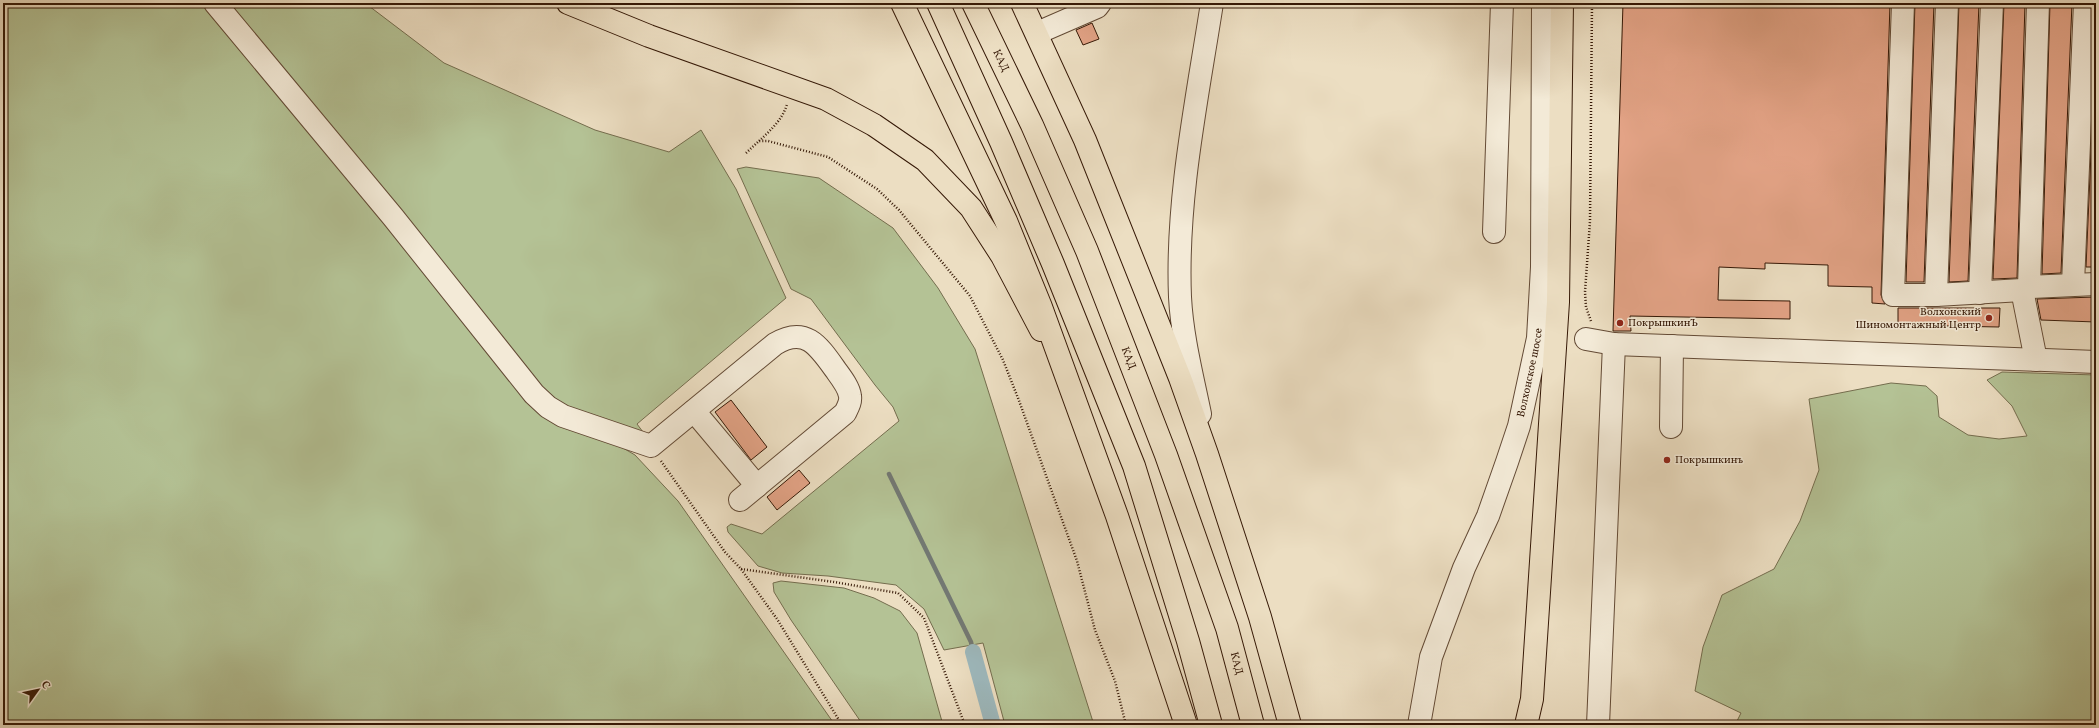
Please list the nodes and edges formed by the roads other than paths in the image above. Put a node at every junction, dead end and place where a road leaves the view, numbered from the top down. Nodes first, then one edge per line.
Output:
1 (215, 3) edge
2 (568, 3) edge
3 (902, 3) edge
4 (938, 3) edge
5 (974, 3) edge
6 (1022, 3) edge
7 (1100, 3) edge
8 (1212, 3) edge
9 (1490, 3) edge
10 (1502, 3) edge
11 (1505, 3) edge
12 (1543, 3) edge
13 (1562, 3) edge
14 (1903, 3) edge
15 (1947, 3) edge
16 (1992, 3) edge
17 (2038, 3) edge
18 (2085, 3) edge
19 (1044, 30) dead end
20 (1494, 232) dead end
21 (2073, 284) junction
22 (2096, 284) edge
23 (2025, 289) junction
24 (1980, 293) junction
25 (1936, 295) junction
26 (1589, 332) road end
27 (1614, 344) junction
28 (1672, 346) junction
29 (2036, 360) junction
30 (2096, 362) edge
31 (1072, 389) junction
32 (694, 411) junction
33 (1671, 426) dead end
34 (1207, 454) junction
35 (757, 486) junction
36 (740, 500) dead end
37 (1532, 699) junction
38 (1186, 725) edge
39 (1211, 725) edge
40 (1253, 725) edge
41 (1290, 725) edge
42 (1419, 725) edge
43 (1526, 725) edge
44 (1531, 725) edge
45 (1598, 725) edge

1 - 32 street
2 - 31 main road
3 - 31 main road
4 - 39 main road
5 - 40 main road, КАД
6 - 34 main road
7 - 19 street
8 - 34 street
9 - 10 street
10 - 11 street
10 - 20 street
12 - 42 street, Волхонское шоссе
13 - 37 main road, Волхонское шоссе
14 - 25 street
15 - 25 street
16 - 24 street
17 - 23 street
18 - 21 street
21 - 22 street
21 - 23 street
23 - 24 street
23 - 29 street
24 - 25 street
26 - 27 street
27 - 28 street
27 - 45 street
28 - 29 street
28 - 33 street
29 - 30 street
31 - 38 main road
32 - 35 street
32 - 35 street
34 - 41 main road
35 - 36 street
37 - 43 main road
37 - 44 street, Волхонское шоссе

